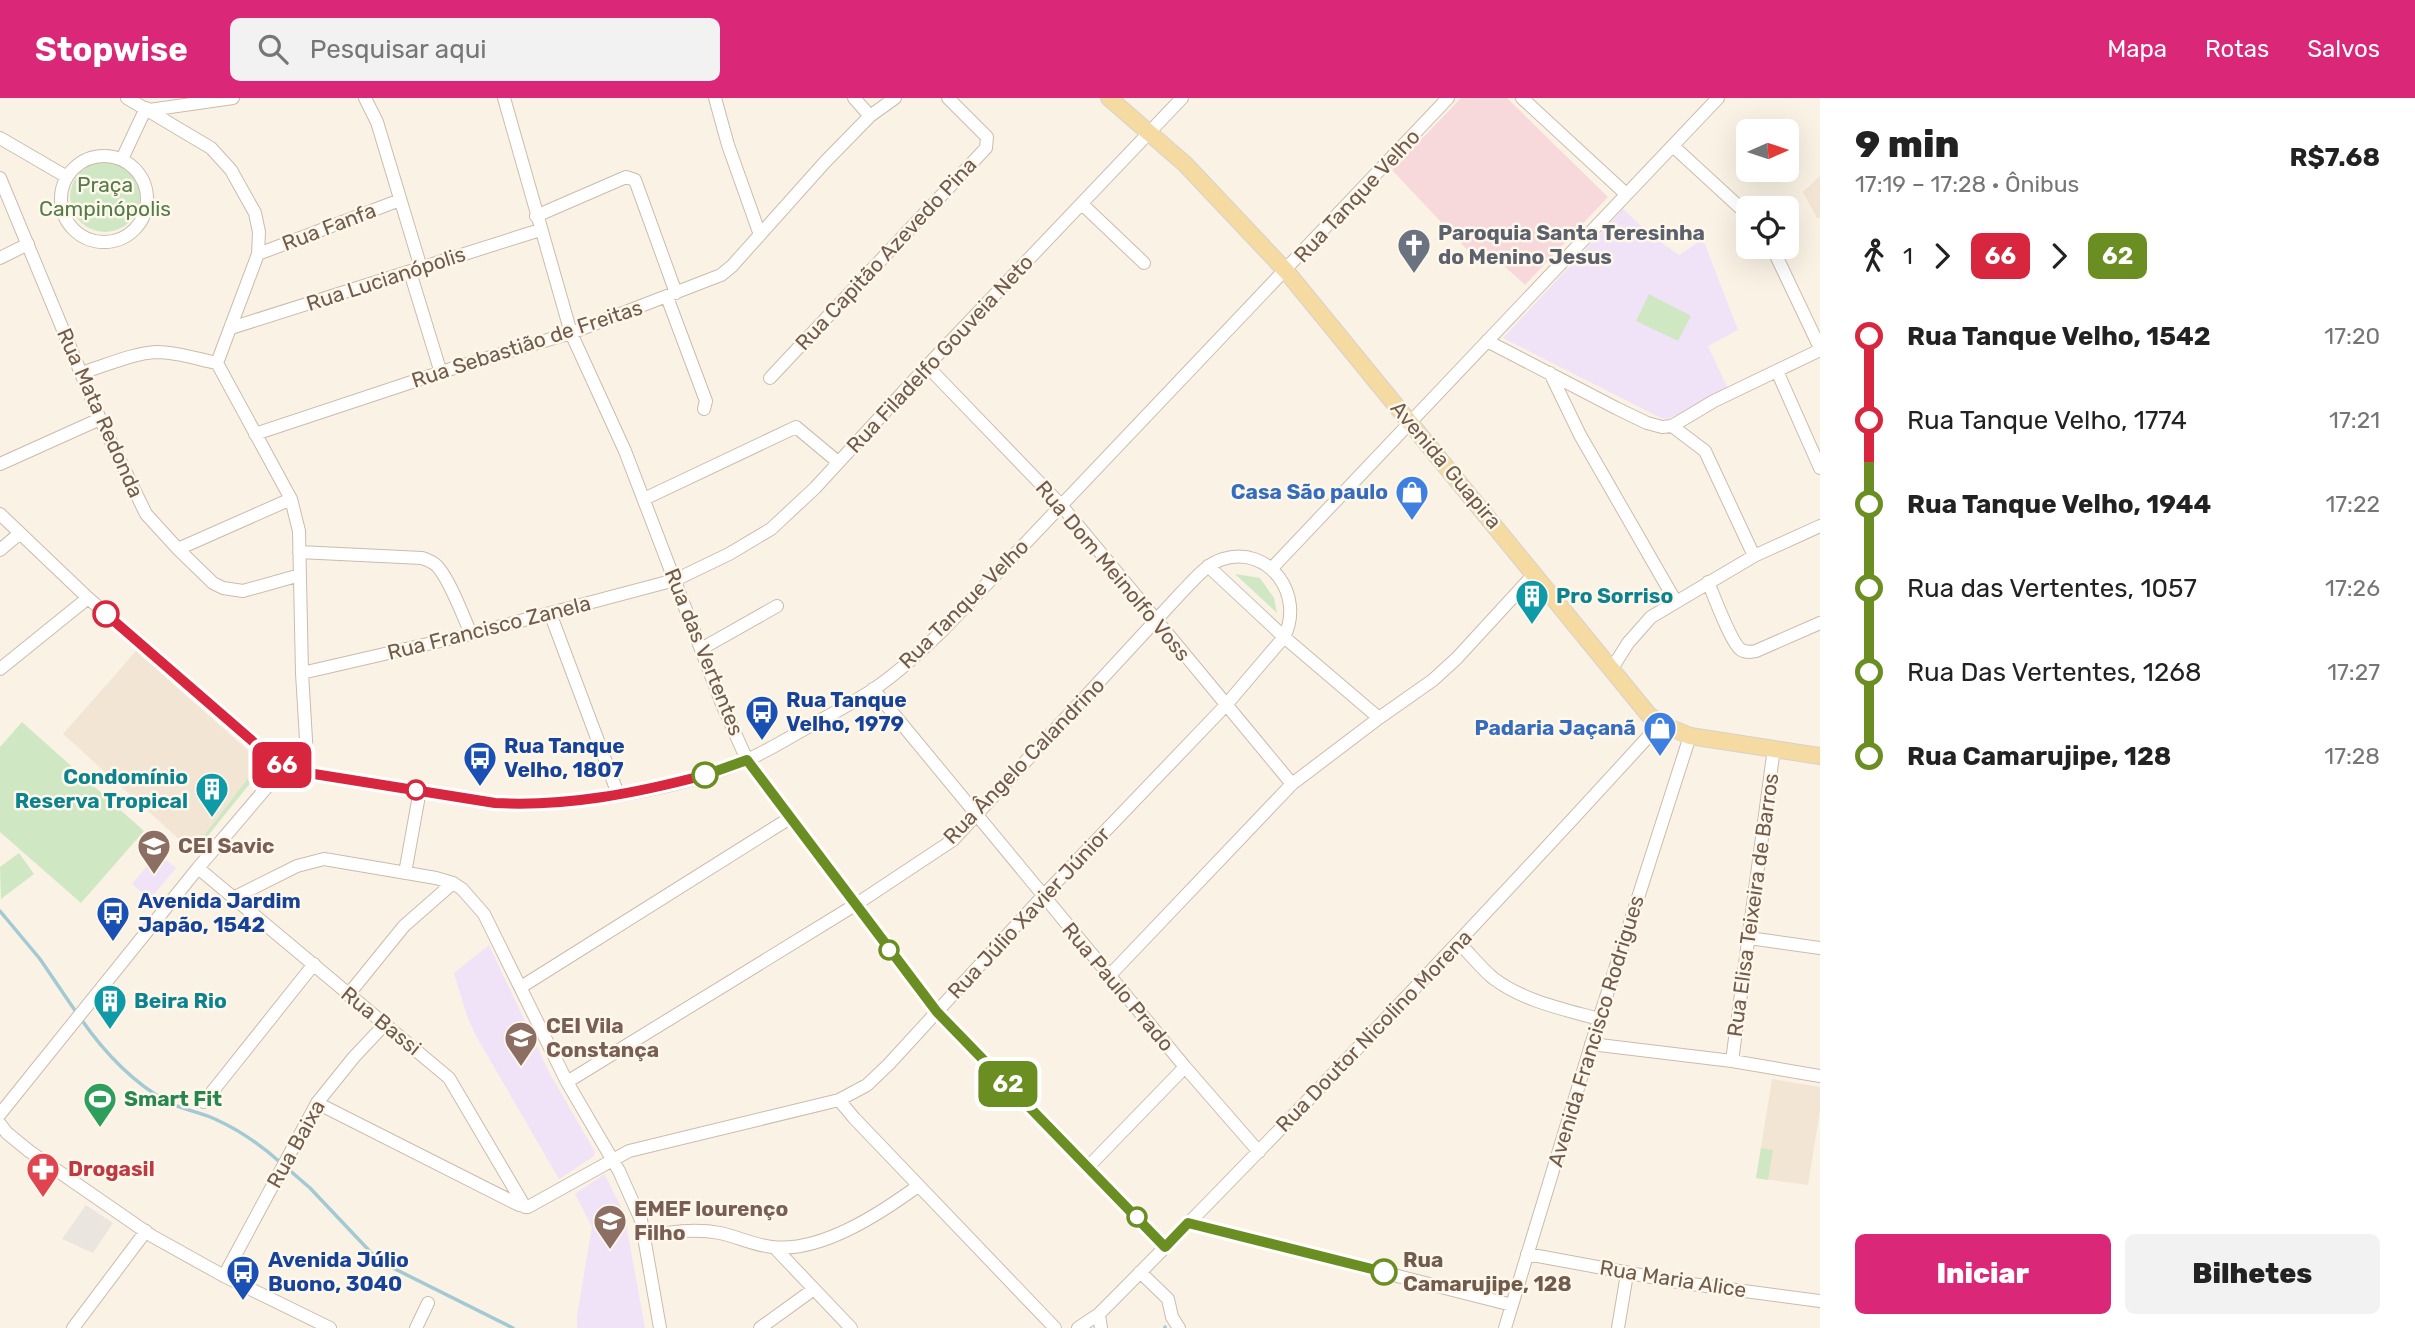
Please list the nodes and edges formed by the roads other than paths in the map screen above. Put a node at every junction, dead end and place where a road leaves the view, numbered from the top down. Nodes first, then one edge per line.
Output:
1 (127, 98) edge
2 (233, 98) edge
3 (365, 98) edge
4 (504, 98) edge
5 (715, 98) edge
6 (854, 98) edge
7 (895, 98) edge
8 (948, 98) edge
9 (1109, 98) edge
10 (1182, 98) edge
11 (1448, 98) edge
12 (1522, 98) edge
13 (1718, 98) edge
14 (147, 109) junction
15 (870, 116) junction
16 (1151, 132) junction
17 (0, 138) edge
18 (1673, 146) junction
19 (122, 159) junction
20 (66, 177) junction
21 (0, 178) edge
22 (1626, 194) junction
23 (400, 200) junction
24 (1082, 204) junction
25 (1736, 204) edge
26 (536, 216) junction
27 (540, 230) junction
28 (760, 234) junction
29 (28, 244) junction
30 (258, 254) junction
31 (0, 258) edge
32 (1778, 259) edge
33 (1144, 263) dead end
34 (415, 270) junction
35 (1286, 271) junction
36 (671, 295) junction
37 (231, 328) junction
38 (571, 334) junction
39 (1487, 341) junction
40 (1820, 349) edge
41 (217, 363) junction
42 (926, 366) junction
43 (1777, 370) junction
44 (81, 373) junction
45 (441, 373) junction
46 (1549, 373) junction
47 (770, 378) dead end
48 (704, 409) dead end
49 (100, 419) junction
50 (1409, 422) junction
51 (1672, 426) junction
52 (255, 434) junction
53 (838, 462) junction
54 (0, 464) edge
55 (1820, 468) edge
56 (291, 499) junction
57 (644, 499) junction
58 (1061, 505) junction
59 (0, 514) edge
60 (1820, 526) edge
61 (19, 534) junction
62 (178, 549) junction
63 (0, 550) edge
64 (299, 552) junction
65 (1754, 556) junction
66 (1208, 566) junction
67 (1272, 568) junction
68 (1535, 573) junction
69 (300, 575) junction
70 (675, 580) junction
71 (1708, 582) junction
72 (88, 598) junction
73 (1676, 601) junction
74 (777, 606) dead end
75 (550, 613) junction
76 (1156, 621) junction
77 (1820, 623) edge
78 (471, 634) junction
79 (1284, 637) junction
80 (701, 649) junction
81 (0, 669) edge
82 (1611, 670) junction
83 (302, 673) junction
84 (873, 689) junction
85 (1226, 705) junction
86 (1379, 718) junction
87 (1659, 723) junction
88 (1690, 736) junction
89 (1774, 748) junction
90 (1820, 756) edge
91 (747, 760) junction
92 (284, 766) junction
93 (308, 773) junction
94 (1292, 784) junction
95 (420, 790) junction
96 (618, 794) junction
97 (977, 815) junction
98 (790, 818) junction
99 (198, 868) junction
100 (405, 873) junction
101 (453, 883) junction
102 (1043, 896) junction
103 (233, 898) junction
104 (855, 905) junction
105 (1749, 938) junction
106 (1459, 943) junction
107 (1820, 948) edge
108 (314, 964) junction
109 (1110, 975) junction
110 (522, 987) junction
111 (348, 995) junction
112 (937, 1012) junction
113 (1599, 1019) junction
114 (385, 1024) junction
115 (1591, 1044) junction
116 (1732, 1061) junction
117 (1185, 1067) junction
118 (1820, 1076) edge
119 (567, 1082) junction
120 (839, 1100) junction
121 (204, 1102) dead end
122 (317, 1102) junction
123 (0, 1114) edge
124 (0, 1124) edge
125 (1259, 1152) junction
126 (612, 1158) junction
127 (1088, 1166) junction
128 (918, 1186) junction
129 (522, 1206) junction
130 (1188, 1223) junction
131 (146, 1231) junction
132 (645, 1236) junction
133 (1165, 1247) junction
134 (775, 1248) junction
135 (1527, 1254) junction
136 (1140, 1272) junction
137 (1627, 1274) junction
138 (224, 1276) junction
139 (814, 1289) junction
140 (1820, 1301) edge
141 (428, 1303) dead end
142 (1511, 1304) junction
143 (1099, 1314) junction
144 (72, 1328) edge
145 (330, 1328) edge
146 (416, 1328) edge
147 (660, 1328) edge
148 (760, 1328) edge
149 (852, 1328) edge
150 (1055, 1328) edge
151 (1077, 1328) edge
152 (1101, 1328) edge
153 (1179, 1328) edge
154 (1505, 1328) edge
155 (1618, 1328) edge

1 - 14 street
2 - 14 street
3 - 23 street
4 - 26 street, Rua das Vertentes
5 - 28 street
6 - 15 street
7 - 15 street, Rua Sebastião de Freitas
8 - 47 street, Rua Capitão Azevedo Pina
9 - 16 main road, Avenida Guapira
10 - 16 street, Rua Filadelfo Gouveia Neto
11 - 35 street, Rua Tanque Velho
12 - 22 street
13 - 18 street
14 - 19 street
14 - 30 street
15 - 28 street, Rua Sebastião de Freitas
16 - 24 street, Rua Filadelfo Gouveia Neto
16 - 35 main road, Avenida Guapira
17 - 20 street
18 - 22 street
18 - 25 street
19 - 20 street
19 - 20 street
21 - 29 street, Rua Mata Redonda
22 - 39 street
23 - 30 street, Rua Fanfa
23 - 34 street
24 - 33 street
24 - 42 street, Rua Filadelfo Gouveia Neto
26 - 27 street, Rua das Vertentes
26 - 36 street
27 - 34 street, Rua Lucianópolis
27 - 38 street, Rua das Vertentes
28 - 36 street, Rua Sebastião de Freitas
29 - 31 street
29 - 44 street, Rua Mata Redonda
30 - 37 street
32 - 40 street
34 - 37 street, Rua Lucianópolis
34 - 45 street
35 - 50 main road, Avenida Guapira
35 - 58 street, Rua Tanque Velho
36 - 38 street, Rua Sebastião de Freitas
36 - 48 street
37 - 41 street
38 - 45 street, Rua Sebastião de Freitas
38 - 57 street, Rua das Vertentes
39 - 46 street
39 - 50 street
40 - 43 street
41 - 44 street
41 - 52 street
42 - 53 street, Rua Filadelfo Gouveia Neto
42 - 58 street, Rua Dom Meinolfo Voss
43 - 51 street
43 - 55 street
44 - 49 street, Rua Mata Redonda
45 - 52 street, Rua Sebastião de Freitas
46 - 51 street
46 - 73 street
49 - 54 street
49 - 62 street, Rua Mata Redonda
50 - 67 street
50 - 68 main road, Avenida Guapira
51 - 65 street
52 - 56 street
53 - 57 street
53 - 70 street, Rua Filadelfo Gouveia Neto
56 - 62 street
56 - 64 street
57 - 70 street, Rua das Vertentes
58 - 76 street, Rua Dom Meinolfo Voss
58 - 84 street, Rua Tanque Velho
59 - 61 street, Rua Tanque Velho
60 - 65 street
61 - 63 street
61 - 72 street, Rua Tanque Velho
62 - 69 street, Rua Mata Redonda
64 - 69 street
64 - 78 street
65 - 71 street
66 - 67 street
66 - 76 street, Rua Ângelo Calandrino
66 - 79 street
67 - 79 street
68 - 82 main road, Avenida Guapira
68 - 86 street
69 - 83 street
70 - 75 street, Rua Francisco Zanela
70 - 80 street, Rua das Vertentes
71 - 73 street
71 - 77 street
72 - 81 street
72 - 92 street, Rua Tanque Velho
73 - 82 street
74 - 80 street
75 - 78 street, Rua Francisco Zanela
75 - 96 street
76 - 85 street, Rua Dom Meinolfo Voss
76 - 97 street, Rua Ângelo Calandrino
78 - 83 street, Rua Francisco Zanela
79 - 85 street, Rua Júlio Xavier Júnior
79 - 86 street
80 - 91 street, Rua das Vertentes
82 - 87 main road, Avenida Guapira
83 - 93 street
84 - 91 street, Rua Tanque Velho
84 - 97 street, Rua Paulo Prado
85 - 94 street, Rua Dom Meinolfo Voss
85 - 102 street, Rua Júlio Xavier Júnior
86 - 94 street
87 - 88 main road, Avenida Guapira
87 - 106 street, Rua Doutor Nicolino Morena
88 - 89 main road, Avenida Guapira
88 - 113 street, Avenida Francisco Rodrigues
89 - 90 main road, Avenida Guapira
89 - 105 street, Rua Elisa Teixeira de Barros
91 - 96 street, Rua Tanque Velho
91 - 98 street, Rua das Vertentes
92 - 93 street, Rua Tanque Velho
92 - 99 street
93 - 95 street, Rua Tanque Velho
94 - 109 street
95 - 96 street, Rua Tanque Velho
95 - 100 street
97 - 102 street, Rua Paulo Prado
97 - 104 street, Rua Ângelo Calandrino
98 - 104 street, Rua das Vertentes
98 - 110 street
99 - 103 street, Rua Bassi
99 - 123 street
100 - 101 street
100 - 103 street
101 - 110 street
101 - 111 street
102 - 109 street, Rua Paulo Prado
102 - 112 street, Rua Júlio Xavier Júnior
103 - 108 street, Rua Bassi
104 - 112 street, Rua das Vertentes
104 - 119 street, Rua Ângelo Calandrino
105 - 107 street
105 - 116 street, Rua Elisa Teixeira de Barros
106 - 113 street
106 - 125 street, Rua Doutor Nicolino Morena
108 - 111 street, Rua Bassi
108 - 121 street
109 - 117 street, Rua Paulo Prado
110 - 119 street
111 - 114 street, Rua Bassi
112 - 120 street, Rua Júlio Xavier Júnior
112 - 127 street, Rua das Vertentes
113 - 115 street, Avenida Francisco Rodrigues
114 - 122 street, Rua Baixa
114 - 129 street, Rua Bassi
115 - 116 street
115 - 135 street, Avenida Francisco Rodrigues
116 - 118 street
117 - 125 street, Rua Paulo Prado
117 - 127 street
119 - 126 street
120 - 126 street, Rua Júlio Xavier Júnior
120 - 128 street
122 - 129 street
122 - 138 street, Rua Baixa
124 - 131 street
125 - 130 street, Rua Doutor Nicolino Morena
126 - 129 street, Rua Júlio Xavier Júnior
126 - 132 street
127 - 133 street, Rua das Vertentes
128 - 134 street
128 - 150 street
130 - 133 street, Rua Doutor Nicolino Morena
130 - 142 street
131 - 138 street
131 - 144 street
132 - 134 street
132 - 147 street
133 - 136 street, Rua Doutor Nicolino Morena
134 - 139 street
135 - 137 street, Rua Maria Alice
135 - 142 street, Avenida Francisco Rodrigues
136 - 143 street, Rua Doutor Nicolino Morena
136 - 153 street
137 - 140 street, Rua Maria Alice
137 - 155 street
138 - 145 street
139 - 148 street
139 - 149 street
141 - 146 street
142 - 154 street, Avenida Francisco Rodrigues
143 - 151 street, Rua Doutor Nicolino Morena
143 - 152 street

